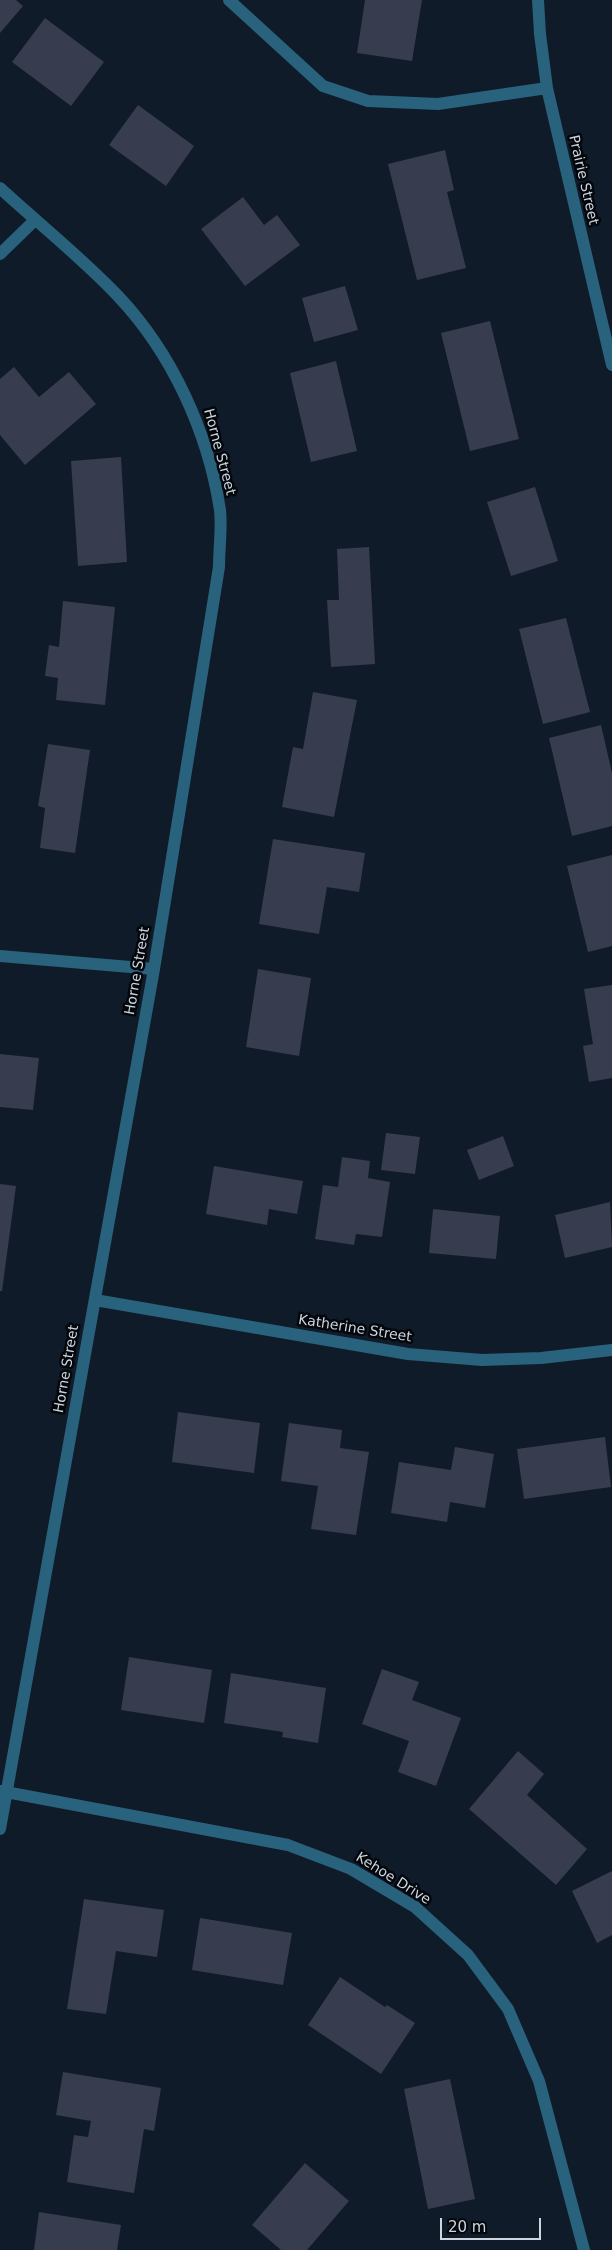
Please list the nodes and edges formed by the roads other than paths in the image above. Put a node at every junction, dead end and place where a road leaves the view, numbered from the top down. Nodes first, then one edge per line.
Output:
1 (228, 0) edge
2 (538, 0) edge
3 (547, 88) junction
4 (0, 188) edge
5 (35, 220) junction
6 (0, 254) edge
7 (612, 365) edge
8 (0, 956) edge
9 (154, 969) junction
10 (95, 1300) junction
11 (612, 1350) edge
12 (3, 1792) edge
13 (0, 1829) edge
14 (584, 2250) edge

1 - 3 street
2 - 3 street, Prairie Street
3 - 7 street, Prairie Street
4 - 5 street, Horne Street
5 - 6 street
5 - 9 street, Horne Street
8 - 9 street
9 - 10 street, Horne Street
10 - 11 street, Katherine Street
10 - 12 street, Horne Street
12 - 13 street, Horne Street
12 - 14 street, Kehoe Drive

